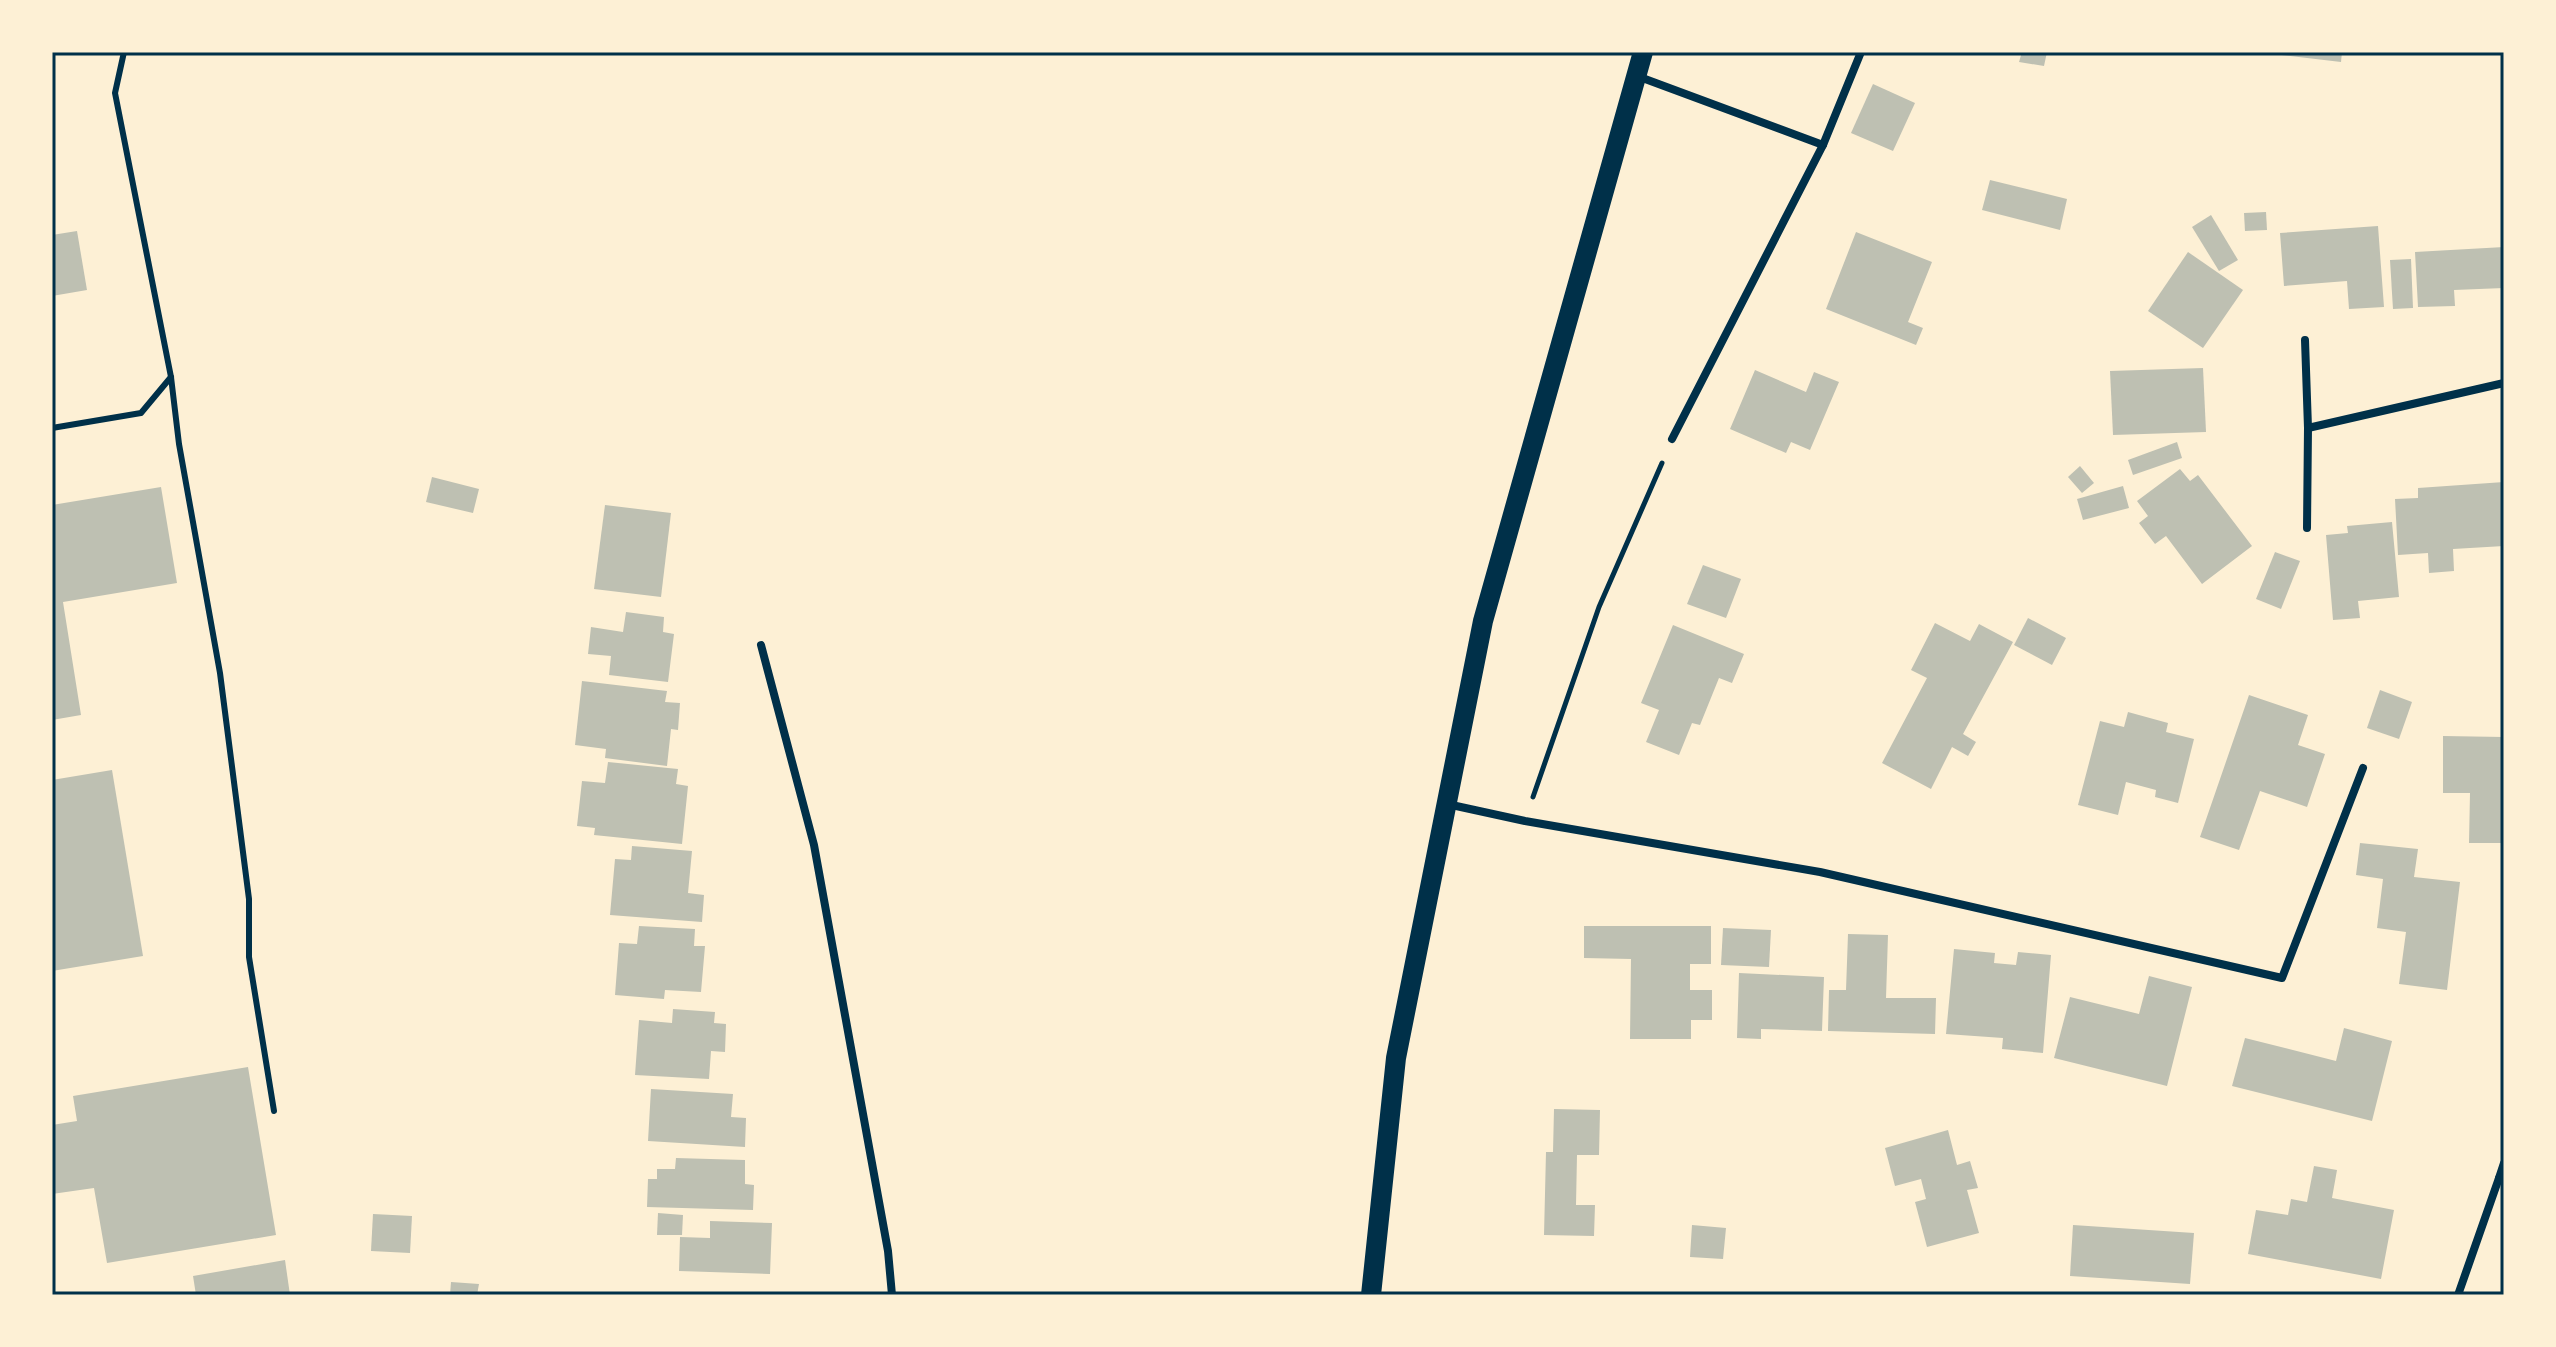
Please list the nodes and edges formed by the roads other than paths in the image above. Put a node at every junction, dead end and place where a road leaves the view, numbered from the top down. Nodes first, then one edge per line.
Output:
1 (124, 52) edge
2 (1643, 52) edge
3 (1861, 52) edge
4 (1637, 76) junction
5 (1823, 145) junction
6 (2305, 340) dead end
7 (171, 377) junction
8 (2504, 383) edge
9 (52, 428) edge
10 (2308, 428) junction
11 (1672, 439) road end
12 (2307, 528) dead end
13 (761, 645) dead end
14 (2363, 768) dead end
15 (1446, 804) junction
16 (274, 1111) dead end
17 (2504, 1163) edge
18 (2501, 1177) edge
19 (892, 1295) edge
20 (1371, 1295) edge
21 (2458, 1295) edge

1 - 7 lane
2 - 4 main road
3 - 5 street
4 - 5 street
4 - 15 main road
5 - 11 street
6 - 10 street
7 - 9 lane
7 - 16 lane
8 - 10 street
10 - 12 street
13 - 19 street
14 - 15 street
15 - 20 main road
17 - 18 street
18 - 21 street

